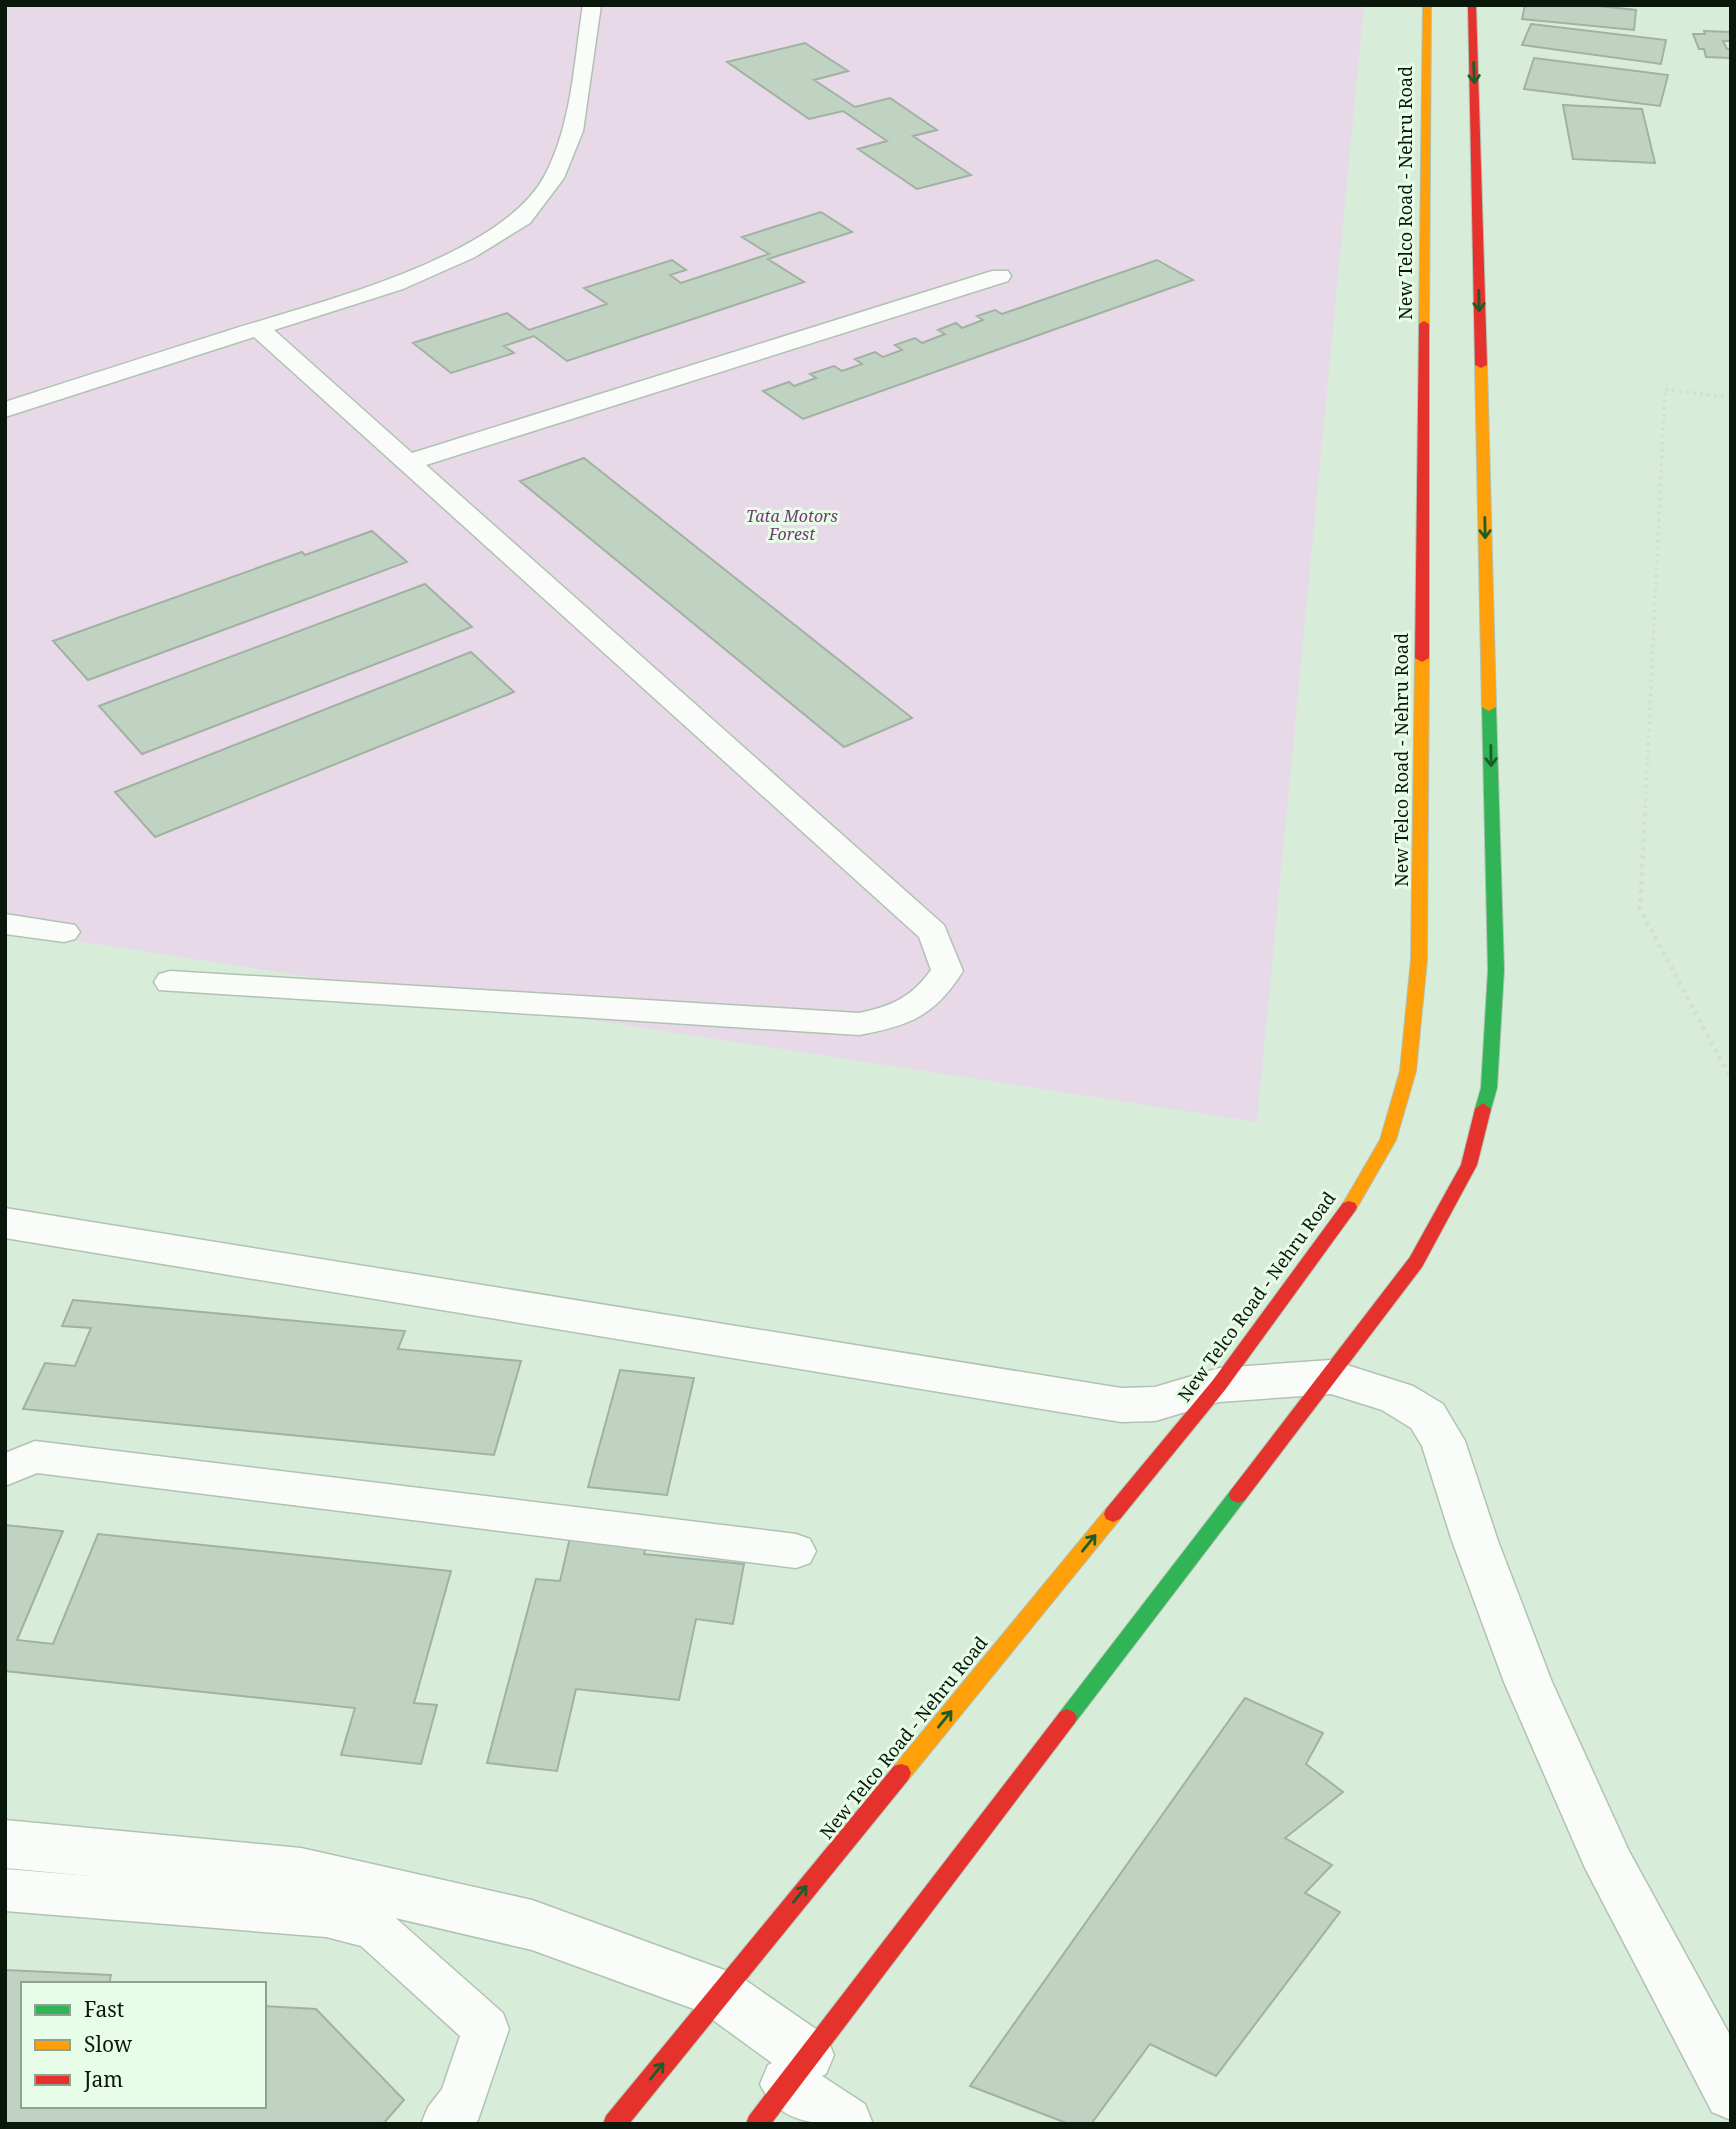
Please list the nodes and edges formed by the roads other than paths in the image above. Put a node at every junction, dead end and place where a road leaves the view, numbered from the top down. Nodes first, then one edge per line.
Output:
1 (592, 5) edge
2 (1427, 5) edge
3 (1472, 5) edge
4 (1000, 276) dead end
5 (258, 328) junction
6 (5, 410) edge
7 (409, 463) junction
8 (5, 924) edge
9 (64, 932) dead end
10 (170, 982) dead end
11 (5, 1223) edge
12 (1331, 1377) junction
13 (1219, 1385) junction
14 (5, 1470) edge
15 (796, 1551) dead end
16 (5, 1844) edge
17 (5, 1891) edge
18 (719, 1993) junction
19 (784, 2088) edge
20 (1731, 2093) edge
21 (445, 2124) edge
22 (614, 2124) edge
23 (845, 2124) edge

1 - 5 lane
2 - 13 street, New Telco Road - Nehru Road
3 -> 12 street
4 - 7 lane
5 - 6 lane
5 - 7 lane
7 - 10 lane
8 - 9 lane
11 - 13 street
12 - 13 street
12 - 19 street
12 - 20 street
18 -> 13 street, New Telco Road - Nehru Road
14 - 15 lane
16 - 18 street
17 - 21 lane
18 - 19 street
22 -> 18 street, New Telco Road - Nehru Road
19 - 23 street

